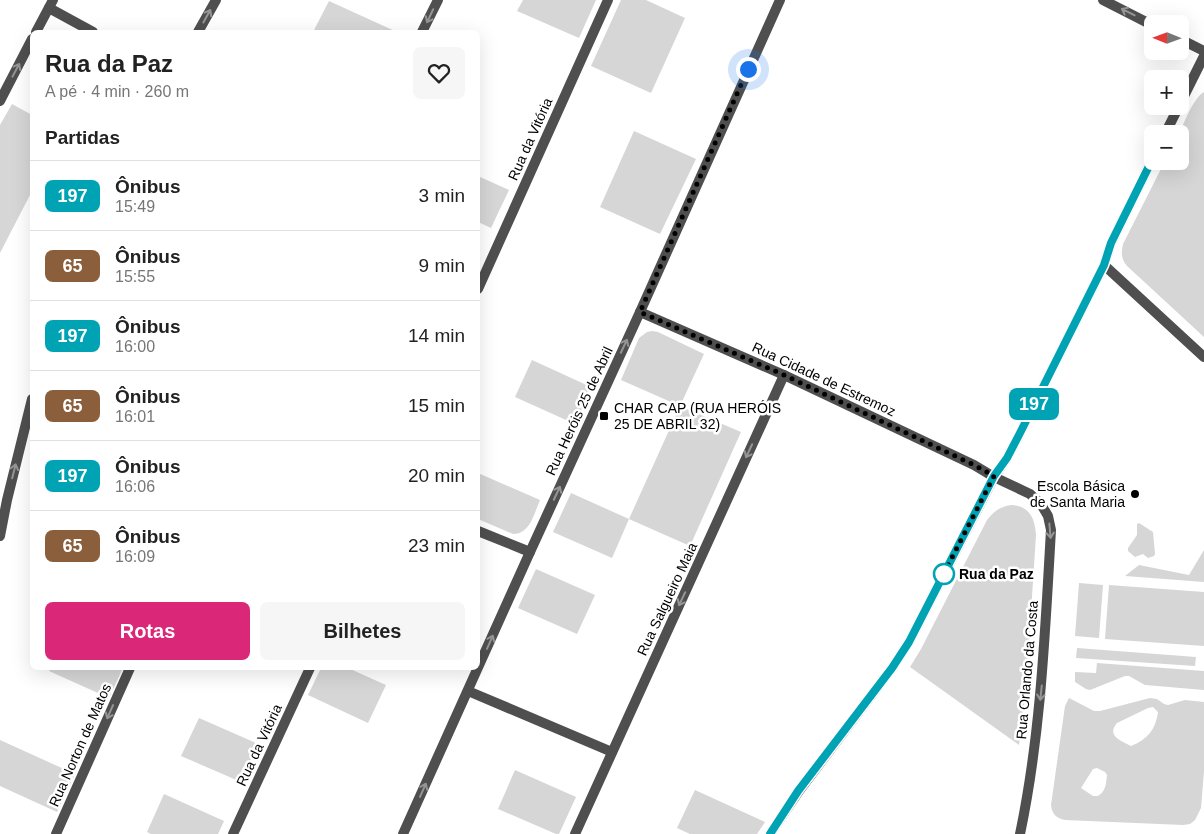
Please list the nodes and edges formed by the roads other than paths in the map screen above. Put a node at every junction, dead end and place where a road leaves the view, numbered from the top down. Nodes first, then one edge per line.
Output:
1 (216, 0) edge
2 (438, 0) edge
3 (608, 0) edge
4 (780, 0) edge
5 (1103, 0) edge
6 (51, 4) edge
7 (1144, 21) edge
8 (37, 30) edge
9 (90, 30) edge
10 (199, 30) edge
11 (423, 30) edge
12 (30, 43) edge
13 (1189, 43) edge
14 (1204, 51) edge
15 (1203, 63) edge
16 (1189, 89) edge
17 (0, 101) edge
18 (1147, 170) edge
19 (1104, 265) junction
20 (480, 285) edge
21 (640, 312) junction
22 (1204, 357) edge
23 (784, 375) junction
24 (30, 406) edge
25 (994, 476) junction
26 (3, 500) edge
27 (480, 532) edge
28 (0, 536) edge
29 (530, 552) junction
30 (480, 664) edge
31 (129, 670) edge
32 (309, 670) edge
33 (477, 670) edge
34 (468, 691) junction
35 (612, 752) junction
36 (56, 834) edge
37 (233, 834) edge
38 (403, 834) edge
39 (575, 834) edge
40 (770, 834) edge
41 (1020, 834) edge

10 -> 1 street
2 -> 11 street
3 - 20 street, Rua da Vitória
4 - 21 street, Rua Heróis 25 de Abril
7 -> 5 street
6 - 8 street
6 - 9 street
17 -> 12 street
13 - 14 street
15 - 16 street
18 - 19 street
19 - 22 street
19 - 25 street
21 - 23 street, Rua Cidade de Estremoz
29 -> 21 street, Rua Heróis 25 de Abril
23 - 25 street, Rua Cidade de Estremoz
23 -> 35 street, Rua Salgueiro Maia
26 -> 24 street
25 - 40 street
25 -> 41 street, Rua Orlando da Costa
26 - 28 street
27 - 29 street
30 -> 29 street, Rua Heróis 25 de Abril
31 -> 36 street, Rua Norton de Matos
32 - 37 street, Rua da Vitória
34 -> 33 street, Rua Heróis 25 de Abril
34 - 35 street
38 -> 34 street, Rua Heróis 25 de Abril
35 - 39 street, Rua Salgueiro Maia

